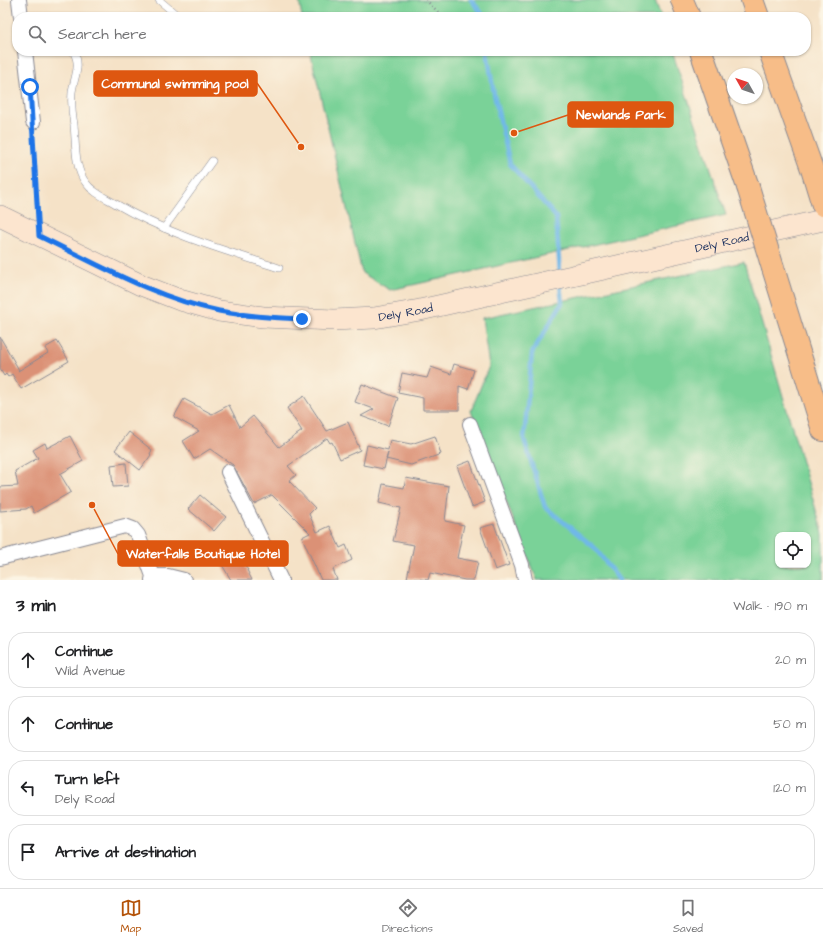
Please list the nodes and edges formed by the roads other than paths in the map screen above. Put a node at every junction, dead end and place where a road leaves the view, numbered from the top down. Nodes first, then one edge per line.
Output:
1 (19, 0) edge
2 (159, 0) edge
3 (682, 0) edge
4 (752, 0) edge
5 (20, 12) edge
6 (173, 12) edge
7 (687, 12) edge
8 (756, 12) edge
9 (26, 56) edge
10 (75, 56) edge
11 (703, 56) edge
12 (772, 56) edge
13 (33, 122) road end
14 (212, 161) dead end
15 (823, 205) edge
16 (0, 216) edge
17 (823, 220) edge
18 (164, 228) junction
19 (279, 268) dead end
20 (470, 424) dead end
21 (823, 430) edge
22 (228, 472) dead end
23 (0, 558) edge
24 (153, 578) edge
25 (184, 580) edge
26 (281, 580) edge
27 (525, 580) edge

1 - 5 street
2 - 6 lane
3 - 7 highway
4 - 8 highway
9 - 13 street
10 - 18 lane
11 - 21 highway, bridge
12 - 15 highway
14 - 18 lane
16 - 17 street, Dely Road
18 - 19 lane
20 - 27 street
22 - 26 street
23 - 24 street
24 - 25 street

